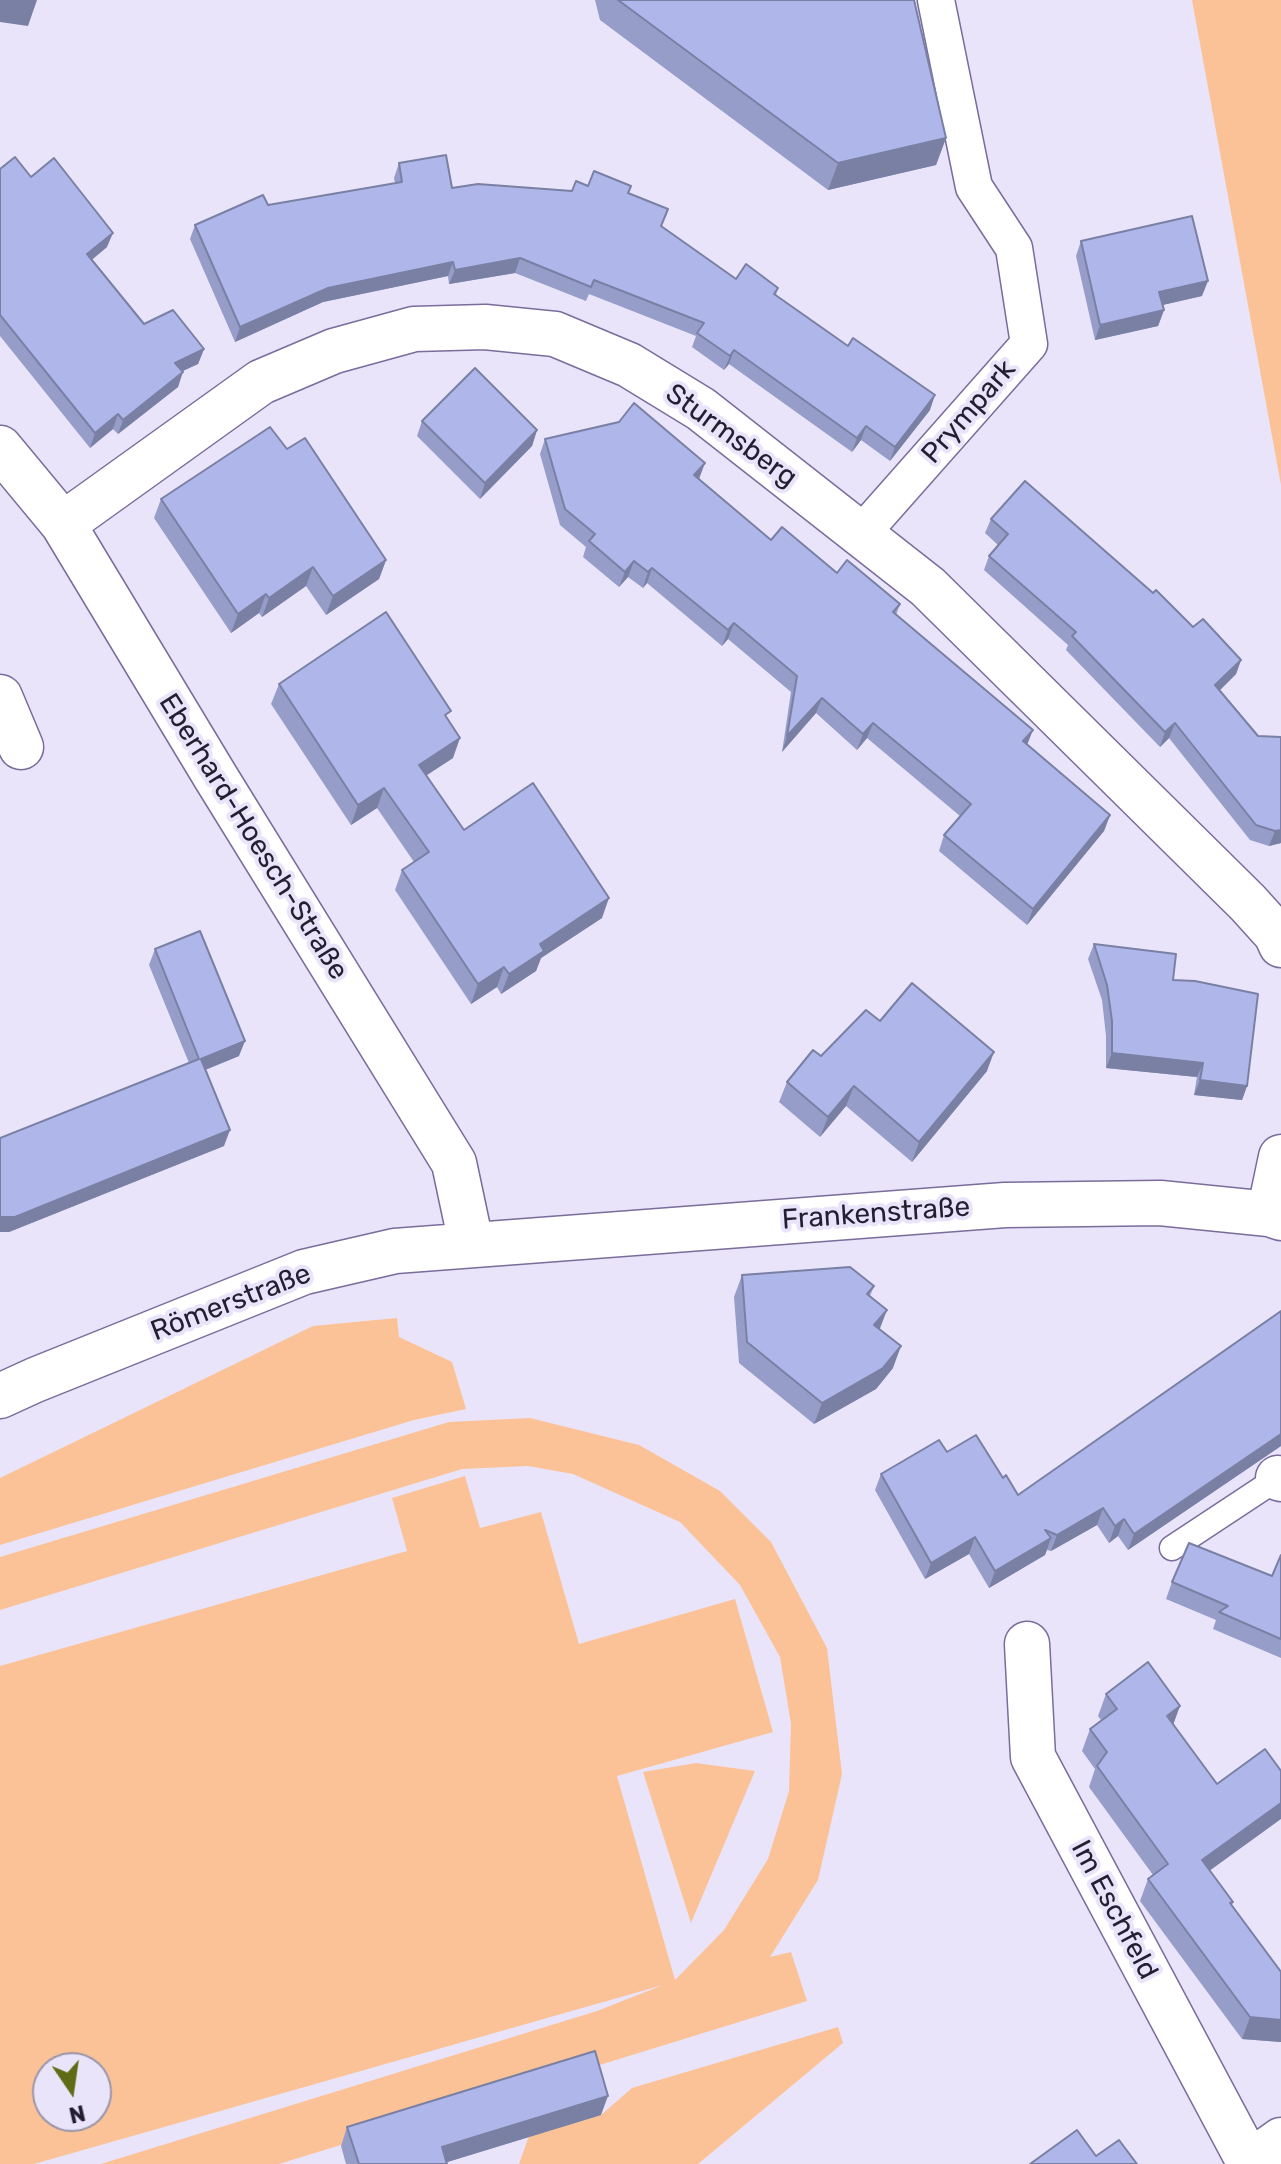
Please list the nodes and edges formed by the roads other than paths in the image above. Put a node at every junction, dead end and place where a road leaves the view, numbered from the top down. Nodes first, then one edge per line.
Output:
1 (936, 0) edge
2 (0, 448) edge
3 (63, 524) junction
4 (861, 534) junction
5 (0, 697) edge
6 (21, 747) dead end
7 (1281, 945) edge
8 (1281, 1157) edge
9 (1275, 1216) edge
10 (471, 1243) junction
11 (0, 1396) edge
12 (1280, 1479) edge
13 (1172, 1548) dead end
14 (1027, 1644) dead end
15 (1281, 2140) edge
16 (1250, 2164) edge

1 - 4 street, Prympark
2 - 3 street, Eberhard-Hoesch-Straße
3 - 4 street, Sturmsberg
3 - 10 street, Eberhard-Hoesch-Straße
4 - 7 street, Sturmsberg
5 - 6 street
8 - 9 street
9 - 10 street, Frankenstraße
10 - 11 street, Römerstraße
12 - 13 lane
14 - 16 street, Im Eschfeld
15 - 16 street, Im Eschfeld

